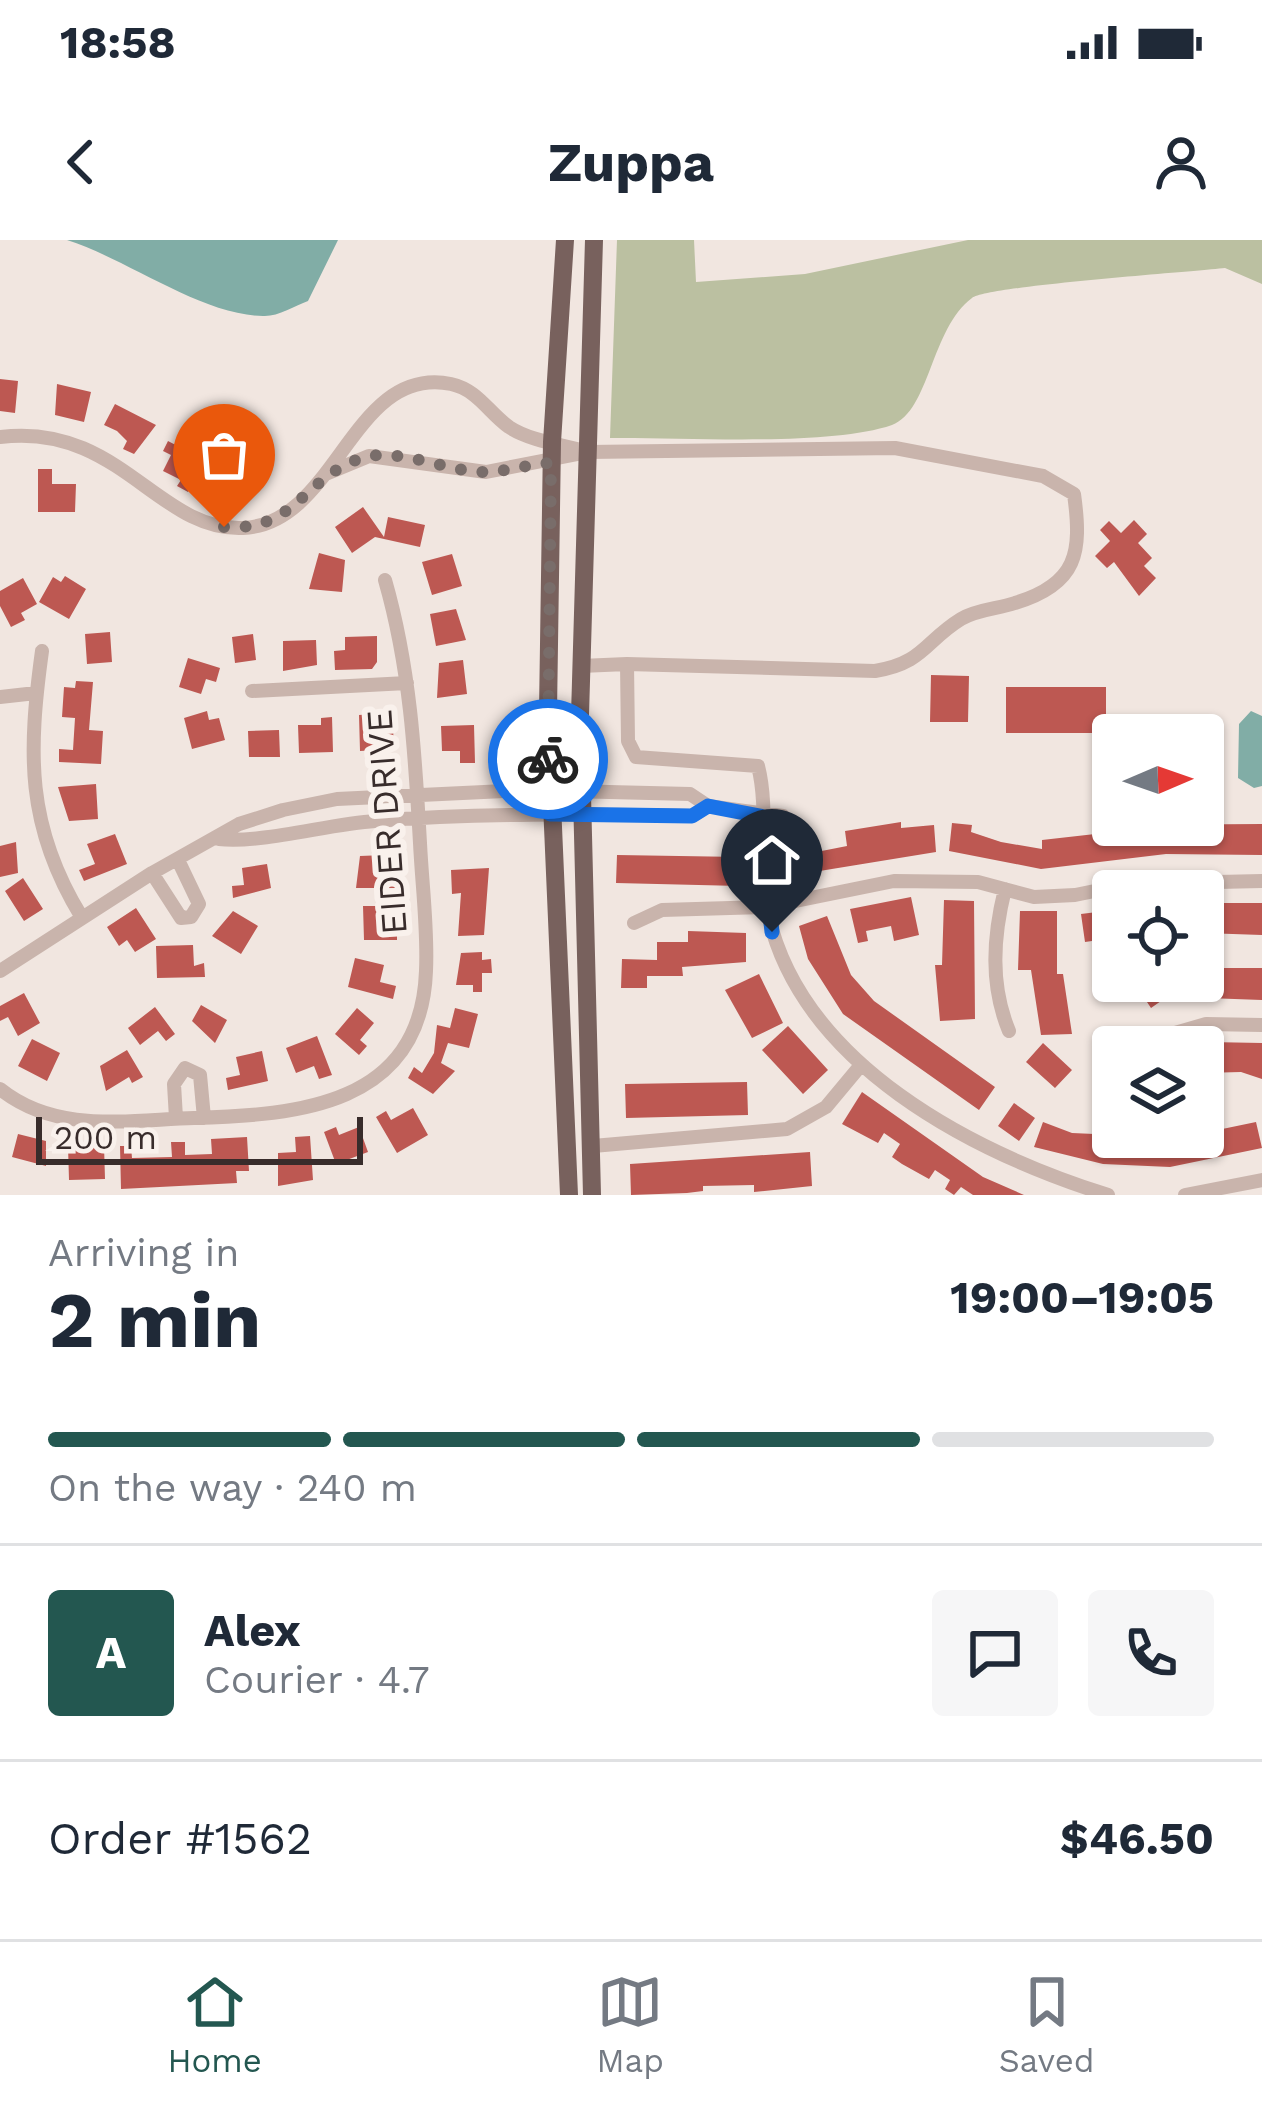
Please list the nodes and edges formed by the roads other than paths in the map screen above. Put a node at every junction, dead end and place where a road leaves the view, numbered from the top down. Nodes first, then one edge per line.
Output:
1 (565, 240) edge
2 (594, 240) edge
3 (371, 416) junction
4 (0, 437) edge
5 (552, 452) junction
6 (588, 452) junction
7 (384, 457) junction
8 (328, 473) junction
9 (385, 580) dead end
10 (42, 650) dead end
11 (626, 664) junction
12 (581, 665) junction
13 (407, 683) junction
14 (252, 691) dead end
15 (36, 693) junction
16 (0, 697) edge
17 (581, 791) junction
18 (549, 792) junction
19 (418, 794) junction
20 (708, 806) junction
21 (550, 814) junction
22 (582, 814) junction
23 (760, 816) junction
24 (783, 816) dead end
25 (418, 820) junction
26 (219, 839) junction
27 (178, 860) junction
28 (152, 873) junction
29 (1262, 881) edge
30 (1005, 889) junction
31 (766, 907) junction
32 (81, 916) junction
33 (634, 922) dead end
34 (0, 971) edge
35 (1262, 1025) edge
36 (1199, 1026) edge
37 (1009, 1031) dead end
38 (861, 1064) junction
39 (0, 1089) edge
40 (176, 1118) junction
41 (204, 1118) junction
42 (593, 1146) junction
43 (1262, 1180) edge
44 (569, 1195) edge
45 (592, 1195) edge
46 (1108, 1195) edge
47 (1185, 1195) edge

1 - 5 main road
2 - 6 main road
3 - 5 street
3 - 7 street
3 - 8 street
4 - 8 street
5 - 6 street
5 - 7 street
5 - 18 main road
6 - 11 street
6 - 12 main road
7 - 8 street
9 - 13 street, EIDER DRIVE
10 - 15 street
11 - 12 street
11 - 23 street
12 - 17 main road
13 - 14 street
13 - 19 street, EIDER DRIVE
15 - 16 street
15 - 32 street
17 - 18 street
17 - 20 street
17 - 22 main road
18 - 19 street
18 - 21 main road
19 - 25 street, EIDER DRIVE
19 - 26 street
20 - 22 street
20 - 23 street
21 - 22 street
21 - 25 street
21 - 44 main road
22 - 42 main road
23 - 24 street
23 - 31 street
25 - 26 street
25 - 41 street, EIDER DRIVE
26 - 27 street
27 - 28 street
27 - 28 street
28 - 32 street
29 - 30 street
30 - 31 street
30 - 37 street
31 - 33 street
31 - 38 street
32 - 34 street
35 - 36 street
38 - 42 street
38 - 46 street
39 - 40 street
40 - 41 street
40 - 41 street
42 - 45 main road
43 - 47 street

